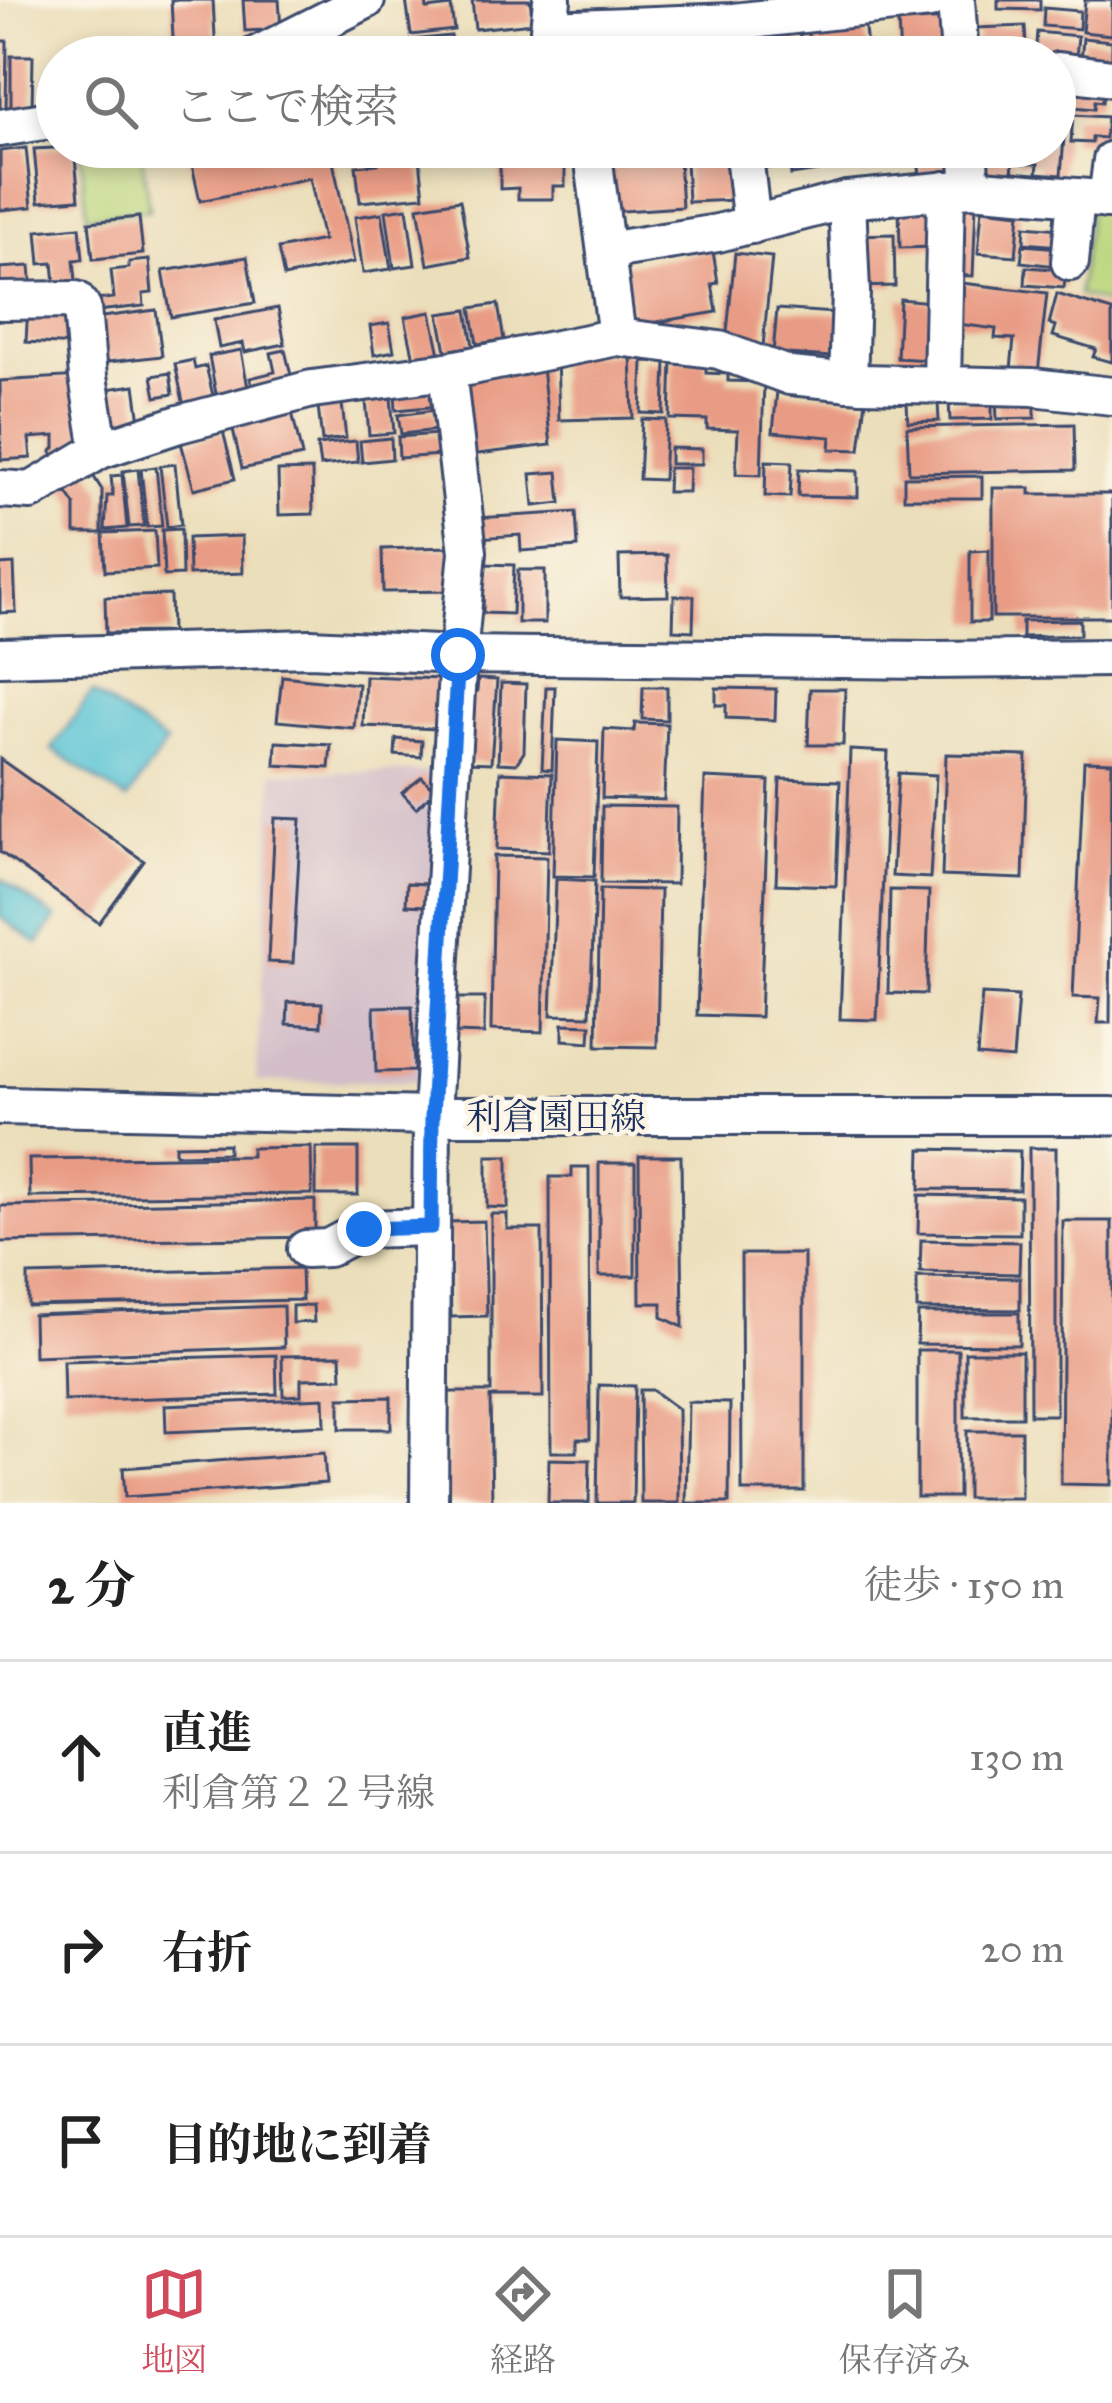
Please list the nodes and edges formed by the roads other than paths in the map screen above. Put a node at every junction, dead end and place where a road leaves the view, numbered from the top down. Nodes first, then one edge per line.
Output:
1 (551, 0) edge
2 (929, 0) edge
3 (956, 0) edge
4 (345, 6) edge
5 (291, 36) edge
6 (570, 36) edge
7 (754, 36) edge
8 (959, 36) edge
9 (1076, 73) edge
10 (1112, 78) edge
11 (36, 122) edge
12 (0, 128) edge
13 (1112, 160) edge
14 (595, 168) edge
15 (745, 168) edge
16 (963, 168) edge
17 (958, 189) junction
18 (1098, 199) edge
19 (847, 200) junction
20 (752, 225) junction
21 (606, 251) junction
22 (1070, 262) dead end
23 (0, 301) edge
24 (617, 337) junction
25 (447, 371) junction
26 (848, 382) junction
27 (942, 385) junction
28 (1112, 396) edge
29 (100, 450) junction
30 (0, 489) edge
31 (458, 655) junction
32 (0, 657) edge
33 (1112, 658) edge
34 (0, 1106) edge
35 (432, 1116) junction
36 (1112, 1116) edge
37 (431, 1227) junction
38 (306, 1249) dead end
39 (429, 1503) edge

1 - 6 street
2 - 7 street
3 - 8 street
4 - 5 street
9 - 10 street
11 - 12 street
13 - 18 street
14 - 21 street
15 - 20 street
16 - 17 street
17 - 18 street
17 - 19 street
17 - 27 street
18 - 22 street
19 - 20 street
19 - 26 street
20 - 21 street
21 - 24 street
23 - 29 street
24 - 25 street
24 - 26 street
25 - 29 street
25 - 31 street
26 - 27 street
27 - 28 street
29 - 30 street
31 - 32 street
31 - 33 street
31 - 35 street
34 - 35 street, 利倉園田線
35 - 36 street, 利倉園田線
35 - 37 street
37 - 38 street
37 - 39 street

